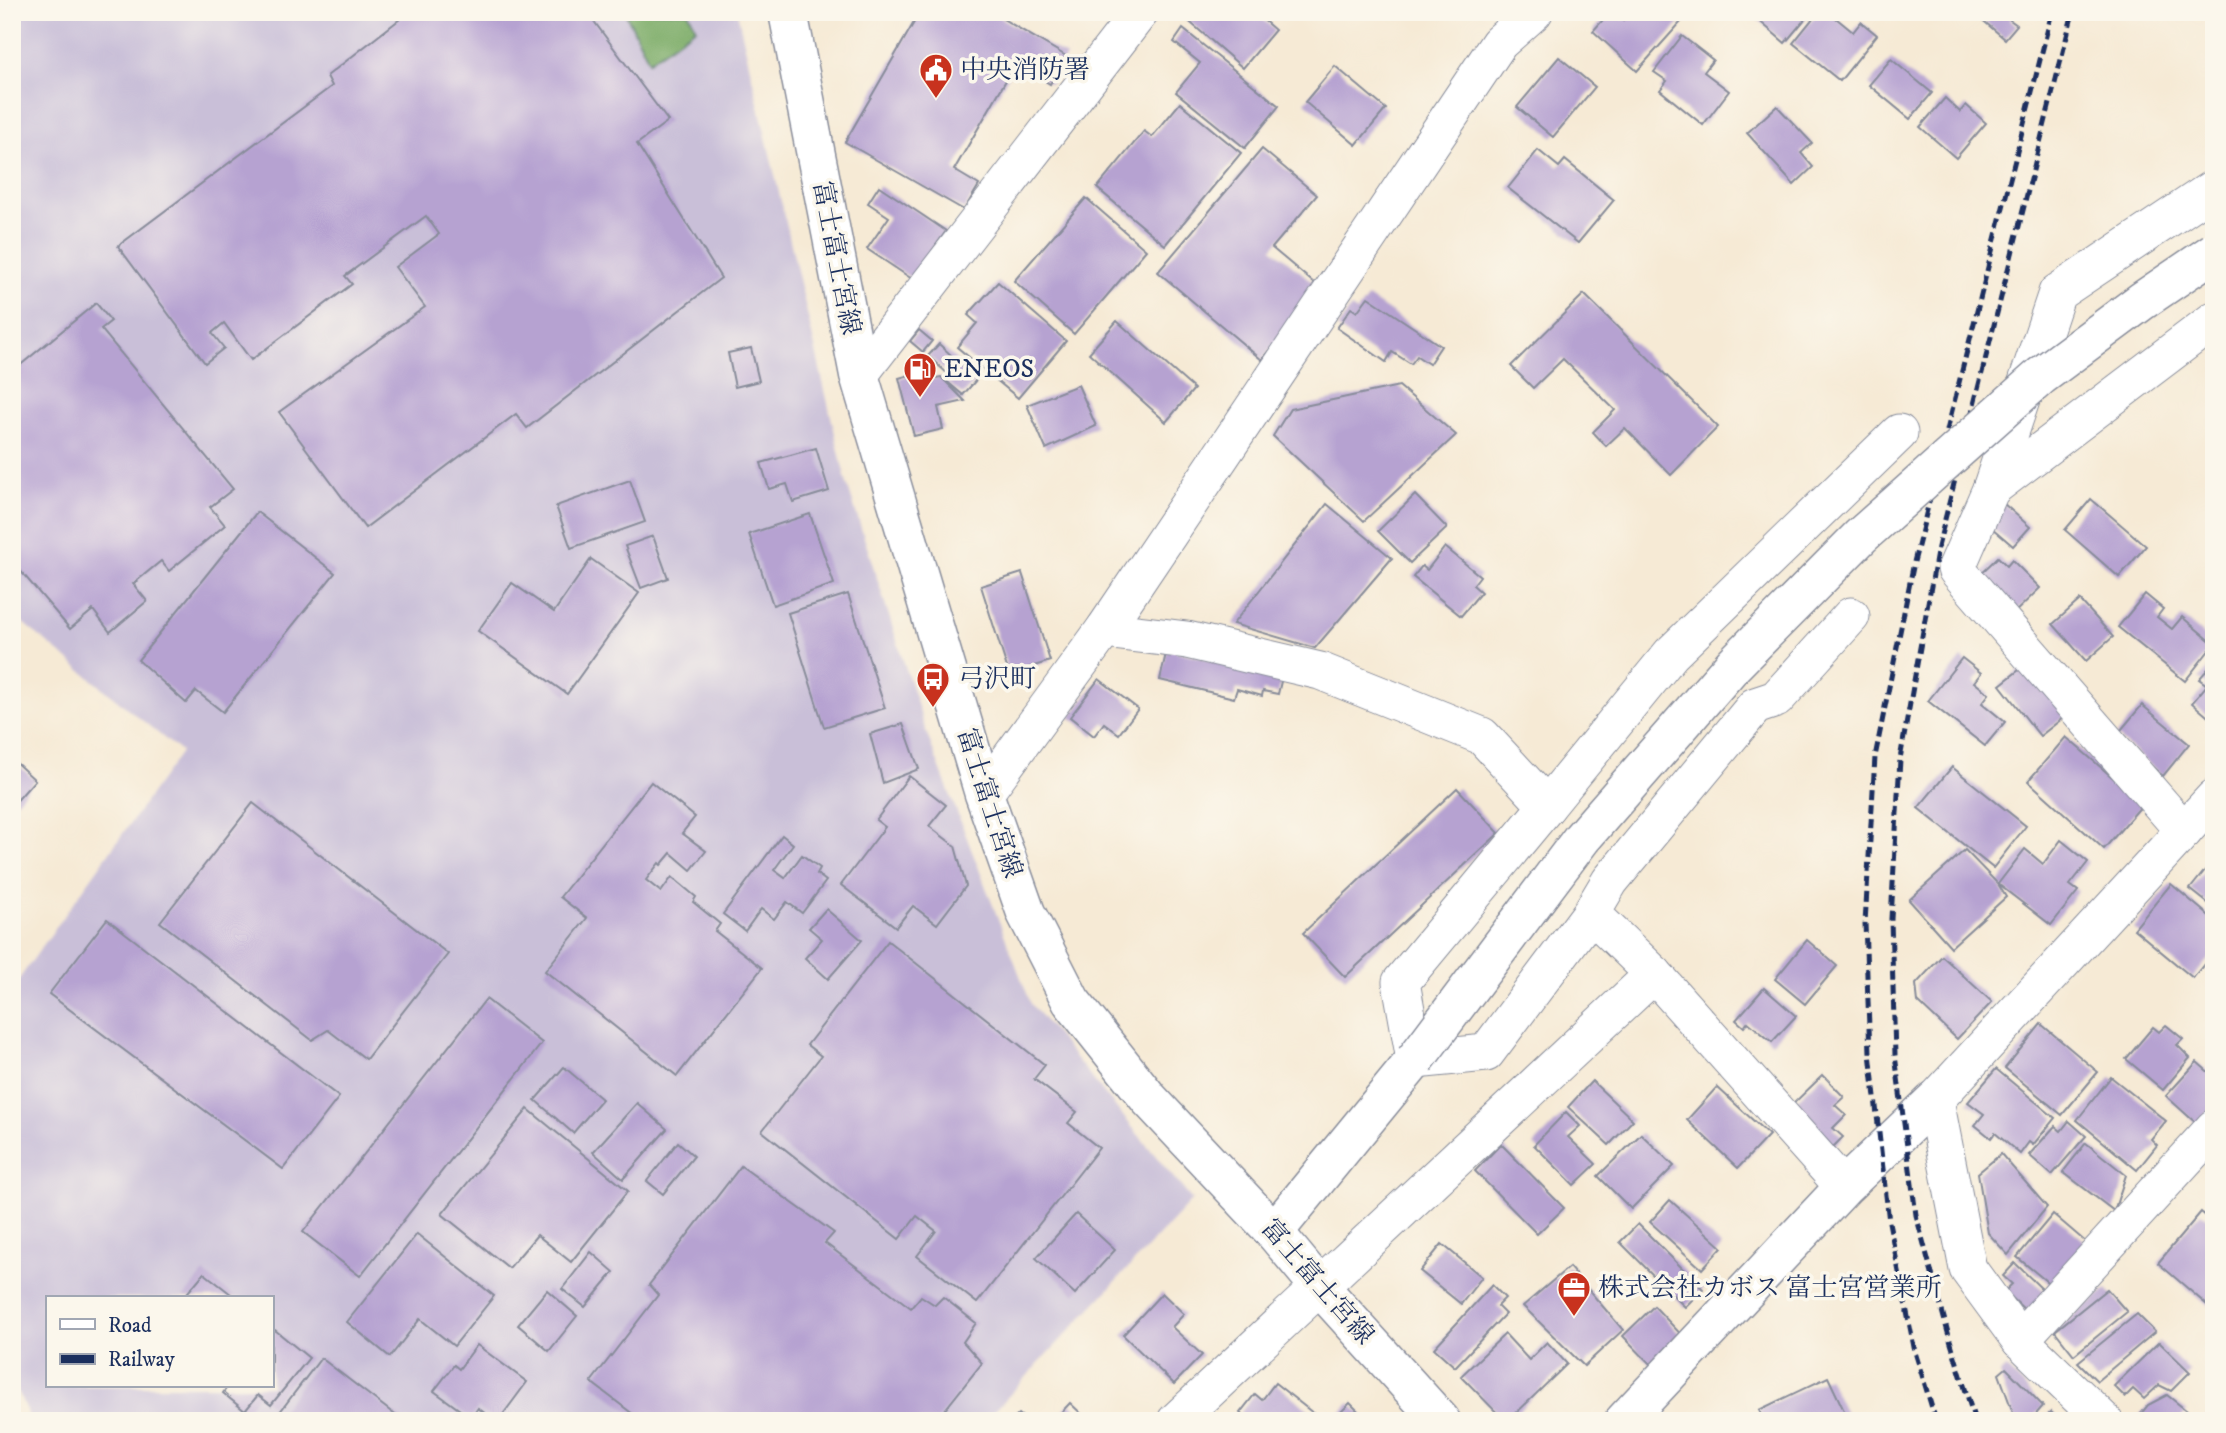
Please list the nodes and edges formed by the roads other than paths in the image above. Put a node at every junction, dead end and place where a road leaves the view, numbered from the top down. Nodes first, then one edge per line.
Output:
1 (788, 12) edge
2 (1140, 12) edge
3 (1534, 12) edge
4 (2214, 188) edge
5 (2214, 252) edge
6 (2214, 320) edge
7 (859, 375) junction
8 (1899, 433) dead end
9 (1991, 489) junction
10 (1851, 616) dead end
11 (1104, 630) junction
12 (984, 794) junction
13 (2214, 798) edge
14 (1547, 806) junction
15 (2184, 831) junction
16 (1591, 913) junction
17 (1654, 974) junction
18 (1415, 1059) junction
19 (1936, 1100) junction
20 (2214, 1128) edge
21 (1844, 1187) junction
22 (1274, 1232) junction
23 (1319, 1286) junction
24 (2020, 1340) junction
25 (1176, 1421) edge
26 (1441, 1421) edge
27 (1624, 1421) edge
28 (2105, 1421) edge

1 - 7 street, 富士富士宮線
2 - 7 street
3 - 11 street
4 - 9 street
5 - 18 street, bridge
6 - 9 street
7 - 12 street, 富士富士宮線
8 - 14 street
9 - 15 street
10 - 16 street
11 - 12 street
11 - 14 street
12 - 22 street, 富士富士宮線
13 - 15 street
14 - 18 street
15 - 19 street
16 - 17 street
16 - 18 street
17 - 21 street
17 - 23 street
18 - 22 street
19 - 21 street
19 - 24 street
20 - 24 street
21 - 27 street
22 - 23 street, 富士富士宮線
23 - 25 street
23 - 26 street, 富士富士宮線
24 - 28 street

